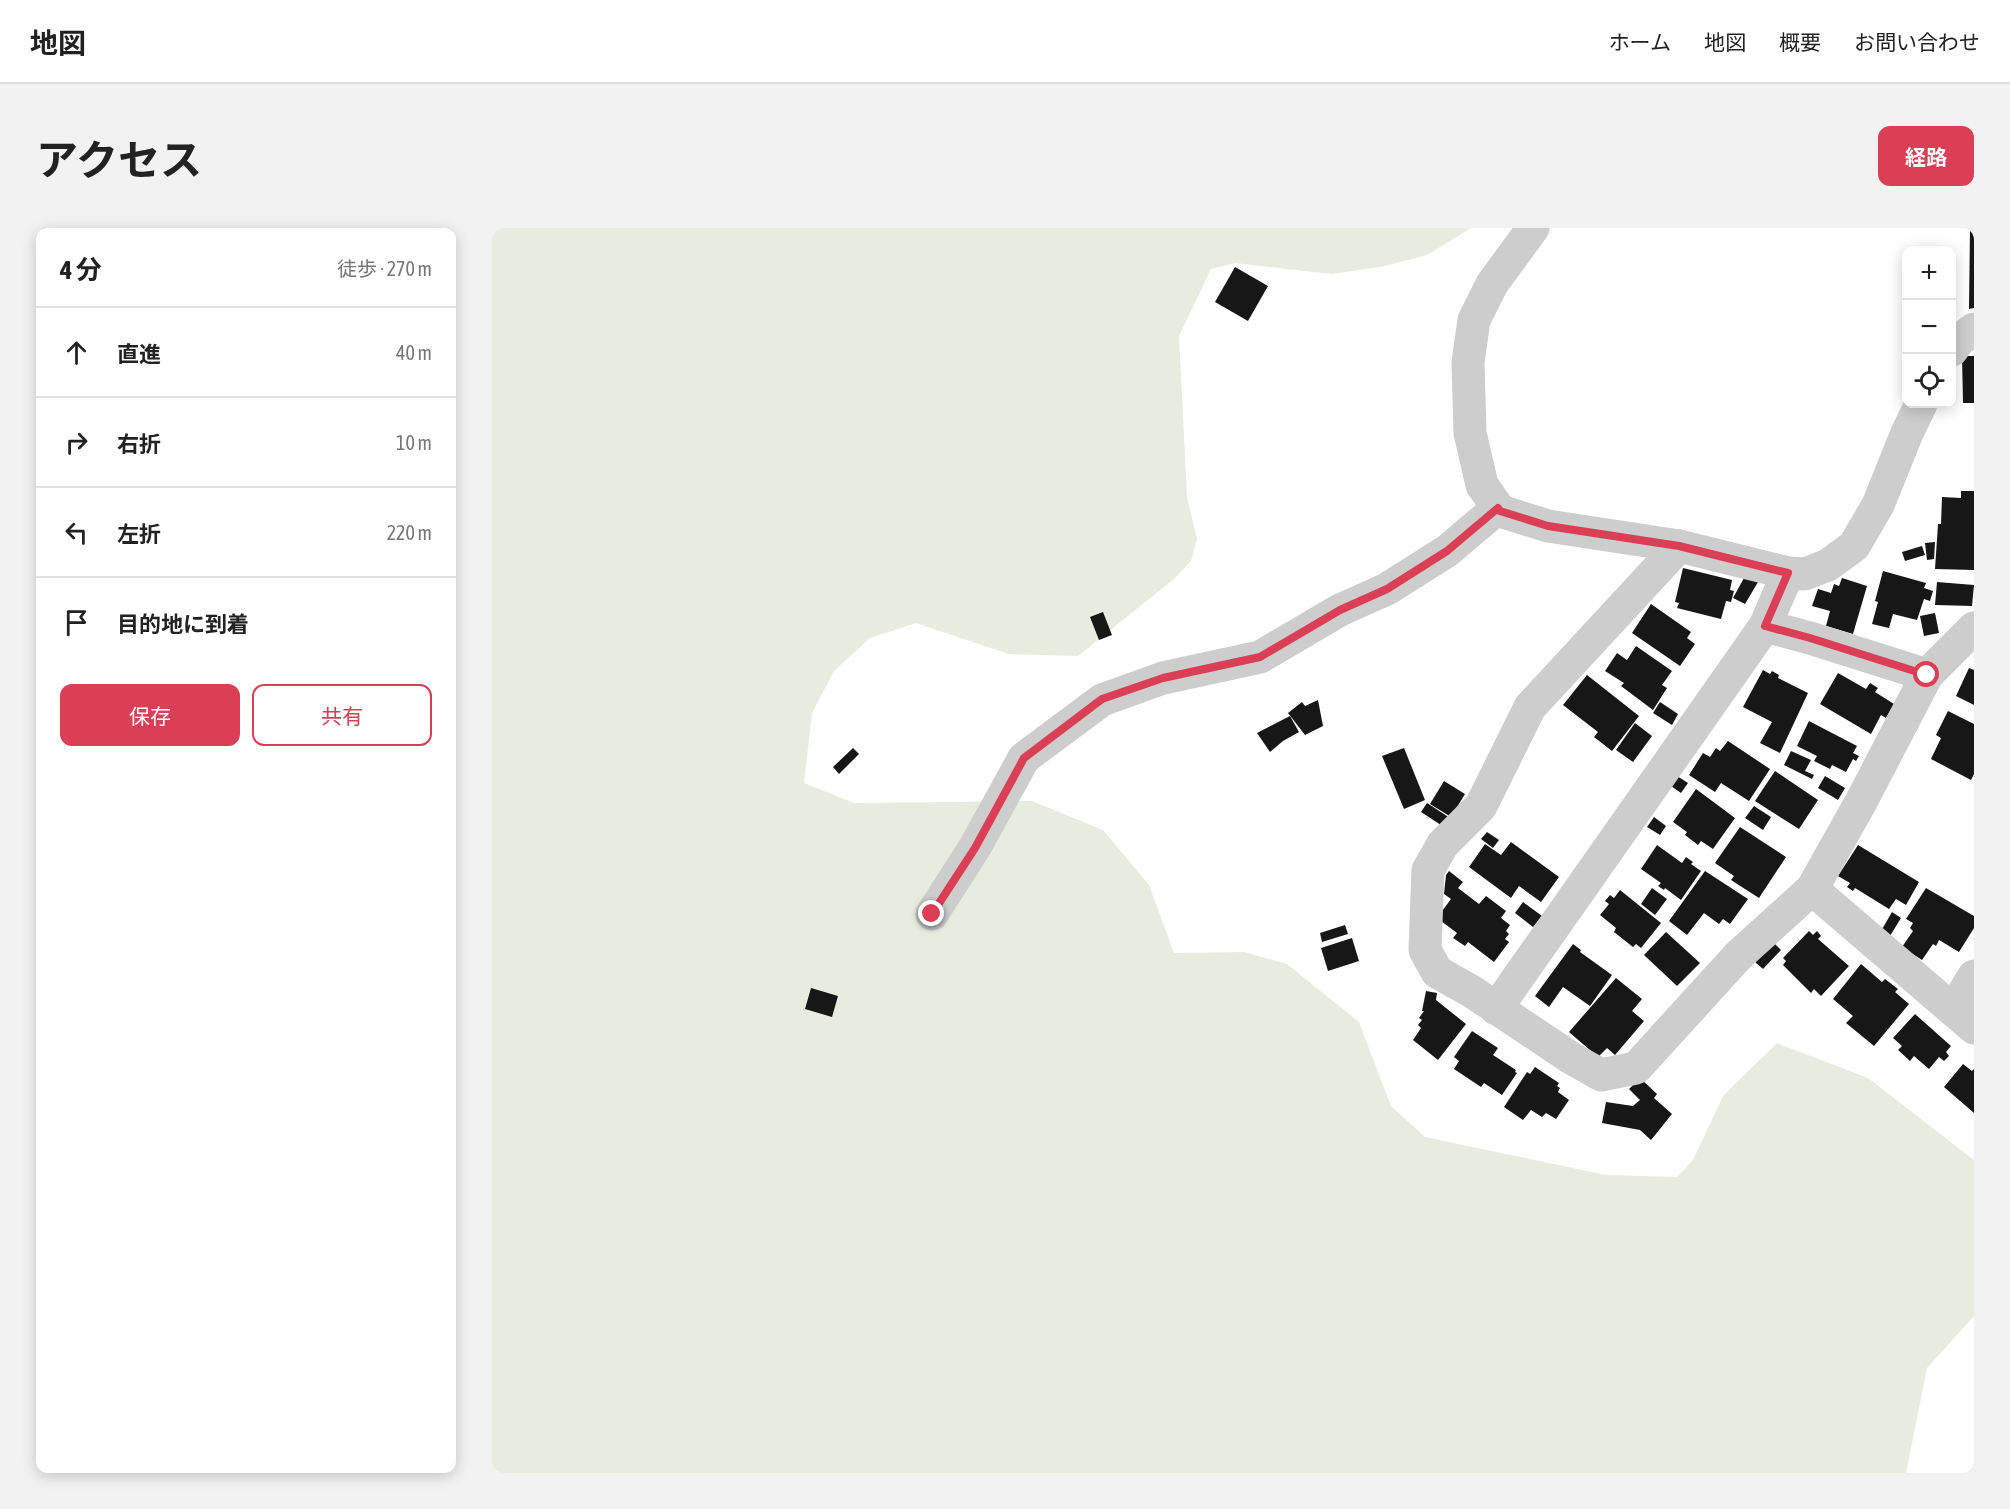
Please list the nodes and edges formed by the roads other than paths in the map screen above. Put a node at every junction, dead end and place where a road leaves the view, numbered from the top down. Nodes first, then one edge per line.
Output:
1 (1533, 228) edge
2 (1974, 329) edge
3 (1956, 344) edge
4 (1919, 408) edge
5 (1498, 508) junction
6 (1679, 546) junction
7 (1788, 573) junction
8 (1765, 626) junction
9 (1974, 628) edge
10 (1927, 675) junction
11 (1812, 889) junction
12 (932, 914) dead end
13 (1974, 976) edge
14 (1496, 1009) junction
15 (1963, 1019) edge

1 - 5 street
2 - 3 street
4 - 7 street
5 - 6 street
5 - 12 street
6 - 7 street
6 - 14 street
7 - 8 street
8 - 10 street
8 - 14 street
9 - 10 street
10 - 11 street
11 - 14 street
11 - 15 street
13 - 15 street

